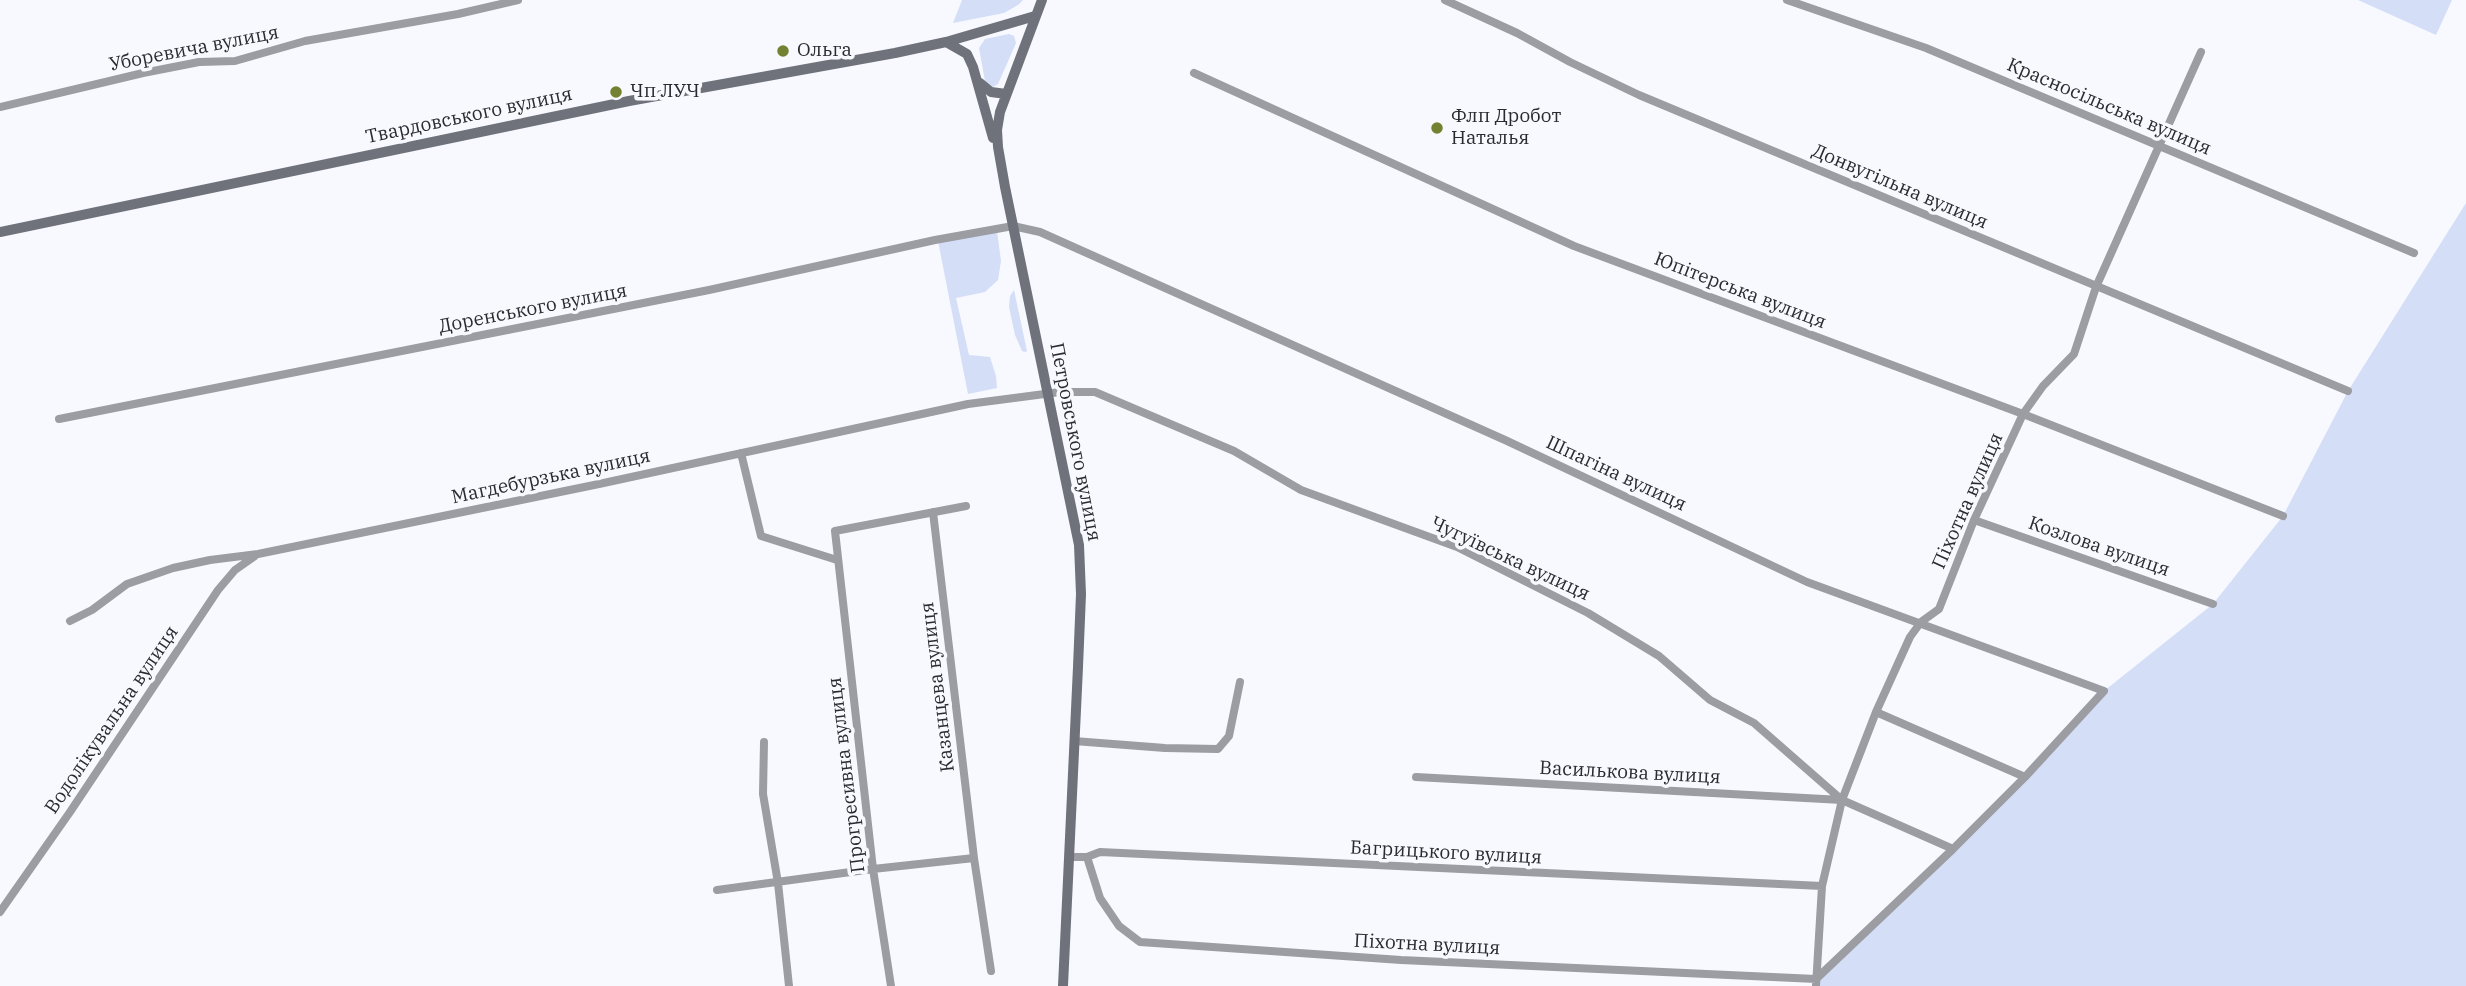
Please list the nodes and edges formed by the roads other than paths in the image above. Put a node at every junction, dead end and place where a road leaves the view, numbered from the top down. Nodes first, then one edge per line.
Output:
1 (518, 0) edge
2 (1042, 0) edge
3 (1445, 0) edge
4 (1787, 0) edge
5 (1035, 16) junction
6 (946, 42) junction
7 (2201, 52) dead end
8 (1194, 74) dead end
9 (979, 83) junction
10 (1006, 94) junction
11 (0, 107) edge
12 (2160, 145) junction
13 (1005, 187) junction
14 (1013, 226) junction
15 (0, 232) edge
16 (2414, 253) dead end
17 (2096, 287) junction
18 (2348, 391) dead end
19 (1049, 394) junction
20 (2023, 414) junction
21 (59, 419) dead end
22 (741, 453) junction
23 (966, 506) dead end
24 (933, 512) junction
25 (2283, 516) dead end
26 (1975, 520) junction
27 (258, 554) junction
28 (838, 560) junction
29 (2213, 604) dead end
30 (70, 621) dead end
31 (1922, 622) junction
32 (1240, 682) dead end
33 (1876, 712) junction
34 (1074, 741) junction
35 (764, 742) dead end
36 (1416, 777) dead end
37 (2025, 777) junction
38 (1842, 800) junction
39 (1953, 849) junction
40 (1069, 857) junction
41 (974, 858) junction
42 (1087, 858) junction
43 (873, 869) junction
44 (778, 883) junction
45 (1822, 886) junction
46 (717, 890) dead end
47 (0, 912) edge
48 (991, 971) dead end
49 (1816, 982) edge
50 (789, 986) edge
51 (891, 986) edge
52 (1063, 986) edge

1 - 11 street, Уборевича вулиця
2 - 5 main road, Петровського вулиця
3 - 17 street, Донвугільна вулиця
4 - 12 street, Красносільська вулиця
5 - 6 main road, Твардовського вулиця
5 - 10 main road, Петровського вулиця
6 - 9 main road
6 - 15 main road, Твардовського вулиця
7 - 12 street, Піхотна вулиця
8 - 20 street, Юпітерська вулиця
9 - 10 main road
9 - 13 main road
10 - 13 main road, Петровського вулиця
12 - 16 street, Красносільська вулиця
12 - 17 street, Піхотна вулиця
13 - 14 main road, Петровського вулиця
14 - 19 main road, Петровського вулиця
14 - 21 street, Доренського вулиця
14 - 31 street, Шпагіна вулиця
17 - 18 street, Донвугільна вулиця
17 - 20 street, Піхотна вулиця
19 - 22 street, Магдебурзька вулиця
19 - 34 main road, Петровського вулиця
19 - 38 street, Чугуївська вулиця
20 - 25 street, Юпітерська вулиця
20 - 26 street, Піхотна вулиця
22 - 27 street, Магдебурзька вулиця
22 - 28 street
23 - 24 street, Прогресивна вулиця
24 - 28 street, Прогресивна вулиця
24 - 41 street, Казанцева вулиця
26 - 29 street, Козлова вулиця
26 - 31 street, Піхотна вулиця
27 - 30 street, Магдебурзька вулиця
27 - 47 street, Водолікувальна вулиця
28 - 43 street, Прогресивна вулиця
31 - 33 street, Піхотна вулиця
31 - 37 street, Шпагіна вулиця
32 - 34 street
33 - 37 street
33 - 38 street, Піхотна вулиця
34 - 40 main road, Петровського вулиця
35 - 44 street
36 - 38 street, Василькова вулиця
37 - 39 street, Шпагіна вулиця
38 - 39 street
38 - 45 street, Піхотна вулиця
39 - 49 street, Шпагіна вулиця
40 - 42 street, Багрицького вулиця
40 - 52 main road, Петровського вулиця
41 - 43 street
41 - 48 street, Казанцева вулиця
42 - 45 street, Багрицького вулиця
42 - 49 street, Піхотна вулиця
43 - 44 street
43 - 51 street, Прогресивна вулиця
44 - 46 street
44 - 50 street
45 - 49 street, Піхотна вулиця

